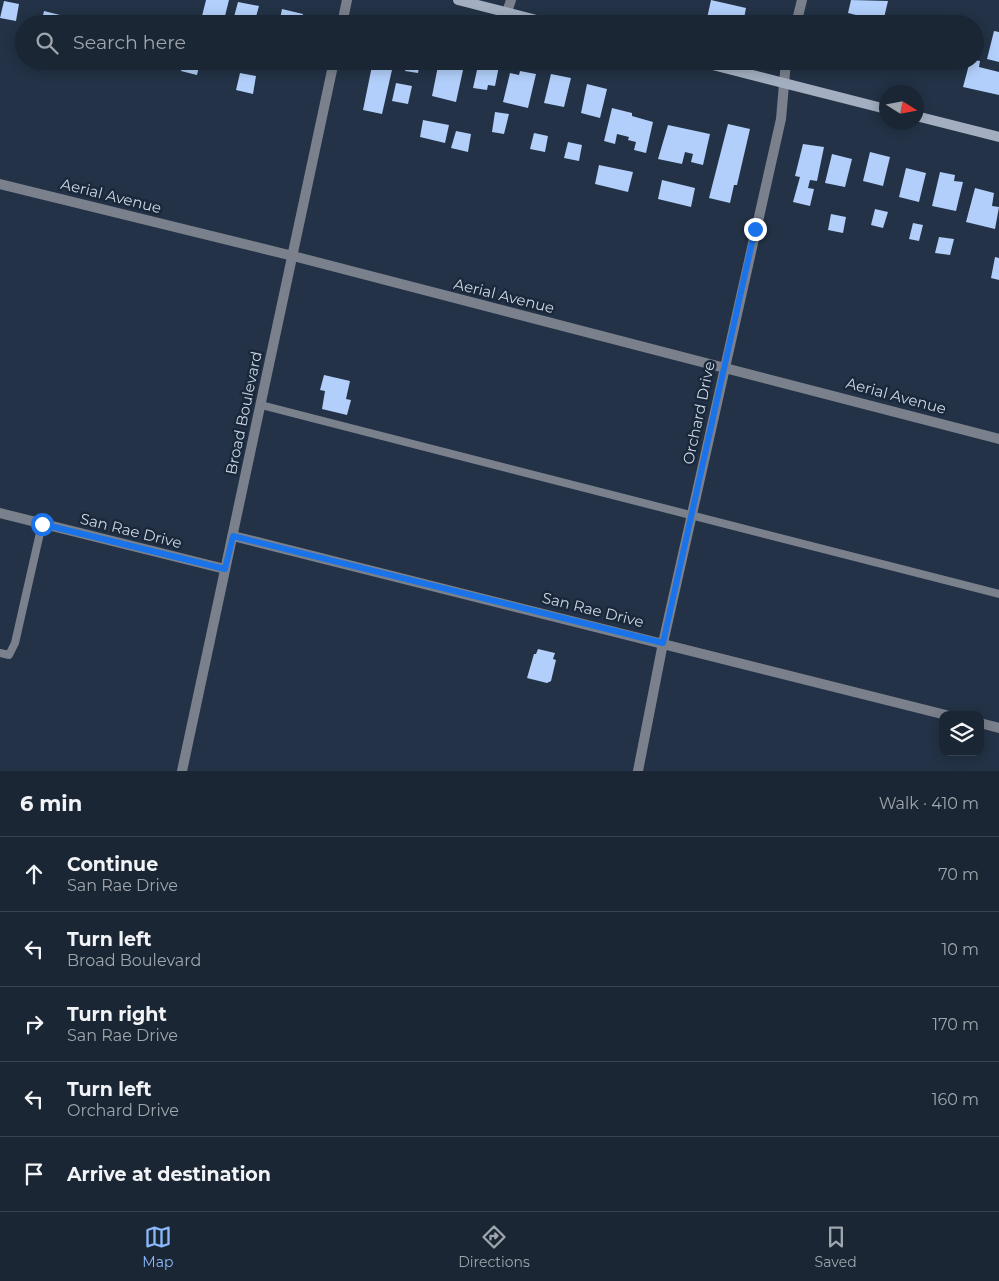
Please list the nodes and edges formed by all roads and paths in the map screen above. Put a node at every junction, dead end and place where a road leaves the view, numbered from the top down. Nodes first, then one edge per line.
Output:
1 (347, 0) edge
2 (458, 0) edge
3 (511, 0) edge
4 (802, 0) edge
5 (508, 12) junction
6 (344, 15) edge
7 (519, 15) edge
8 (798, 15) edge
9 (332, 70) edge
10 (731, 70) edge
11 (785, 70) edge
12 (784, 84) junction
13 (879, 107) edge
14 (924, 118) edge
15 (999, 137) edge
16 (0, 184) edge
17 (293, 256) junction
18 (724, 367) junction
19 (261, 405) junction
20 (999, 439) edge
21 (0, 514) edge
22 (692, 515) junction
23 (42, 524) junction
24 (233, 536) junction
25 (225, 569) junction
26 (999, 594) edge
27 (663, 643) junction
28 (0, 653) edge
29 (939, 713) edge
30 (984, 724) edge
31 (999, 728) edge
32 (182, 771) edge
33 (638, 771) edge

1 - 6 street
2 - 5 main road
3 - 5 street
4 - 8 street
5 - 7 main road
9 - 17 street, Broad Boulevard
10 - 12 main road
11 - 12 street, Orchard Drive
12 - 13 main road
12 - 18 street, Orchard Drive
14 - 15 main road
16 - 17 street, Aerial Avenue
17 - 18 street, Aerial Avenue
17 - 19 street, Broad Boulevard
18 - 20 street, Aerial Avenue
18 - 22 street, Orchard Drive
19 - 22 lane
19 - 24 street, Broad Boulevard
21 - 23 street, San Rae Drive
22 - 26 lane
22 - 27 street, Orchard Drive
23 - 25 street, San Rae Drive
23 - 28 lane
24 - 25 street, Broad Boulevard
24 - 27 street, San Rae Drive
25 - 32 street, Broad Boulevard
27 - 29 street, San Rae Drive
27 - 33 street, Orchard Drive
30 - 31 street

